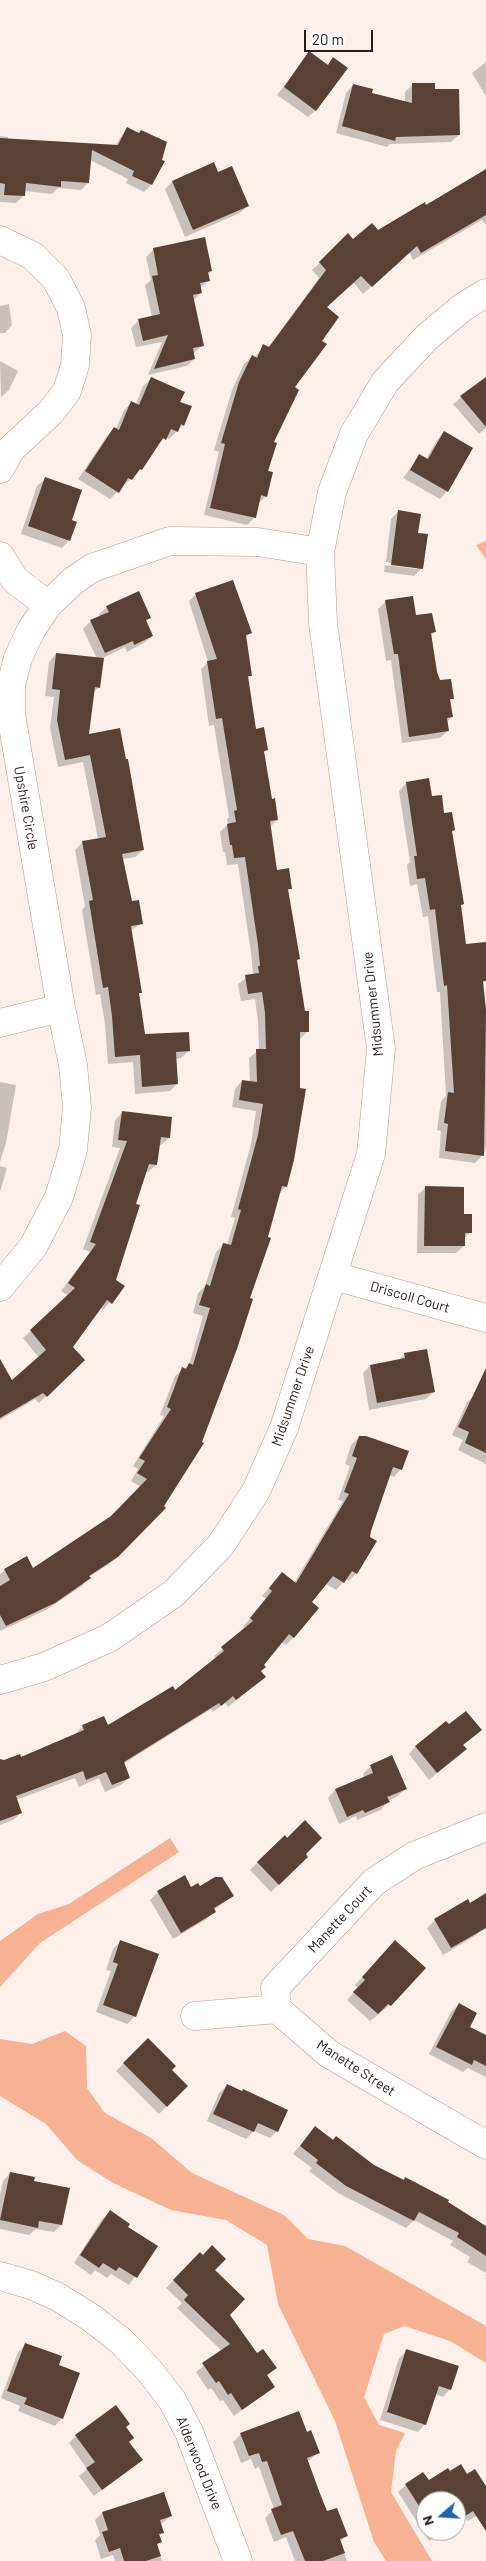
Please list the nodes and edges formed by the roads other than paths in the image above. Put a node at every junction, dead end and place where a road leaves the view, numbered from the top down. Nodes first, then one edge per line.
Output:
1 (0, 240) edge
2 (486, 293) edge
3 (0, 470) edge
4 (320, 552) junction
5 (0, 556) edge
6 (48, 605) junction
7 (10, 784) edge
8 (61, 1008) junction
9 (0, 1023) edge
10 (334, 1276) junction
11 (0, 1287) edge
12 (486, 1318) edge
13 (0, 1680) edge
14 (486, 1827) edge
15 (277, 2009) junction
16 (195, 2016) dead end
17 (486, 2145) edge
18 (0, 2276) edge
19 (238, 2561) edge

1 - 3 street
2 - 4 street, Midsummer Drive
4 - 6 street, Upshire Circle
4 - 10 street, Midsummer Drive
5 - 6 street
6 - 7 street, Upshire Circle
7 - 8 street, Upshire Circle
8 - 9 street
8 - 11 street, Upshire Circle
10 - 12 street, Driscoll Court
10 - 13 street, Midsummer Drive
14 - 15 street, Manette Court
15 - 16 street
15 - 17 street, Manette Street
18 - 19 street, Alderwood Drive

